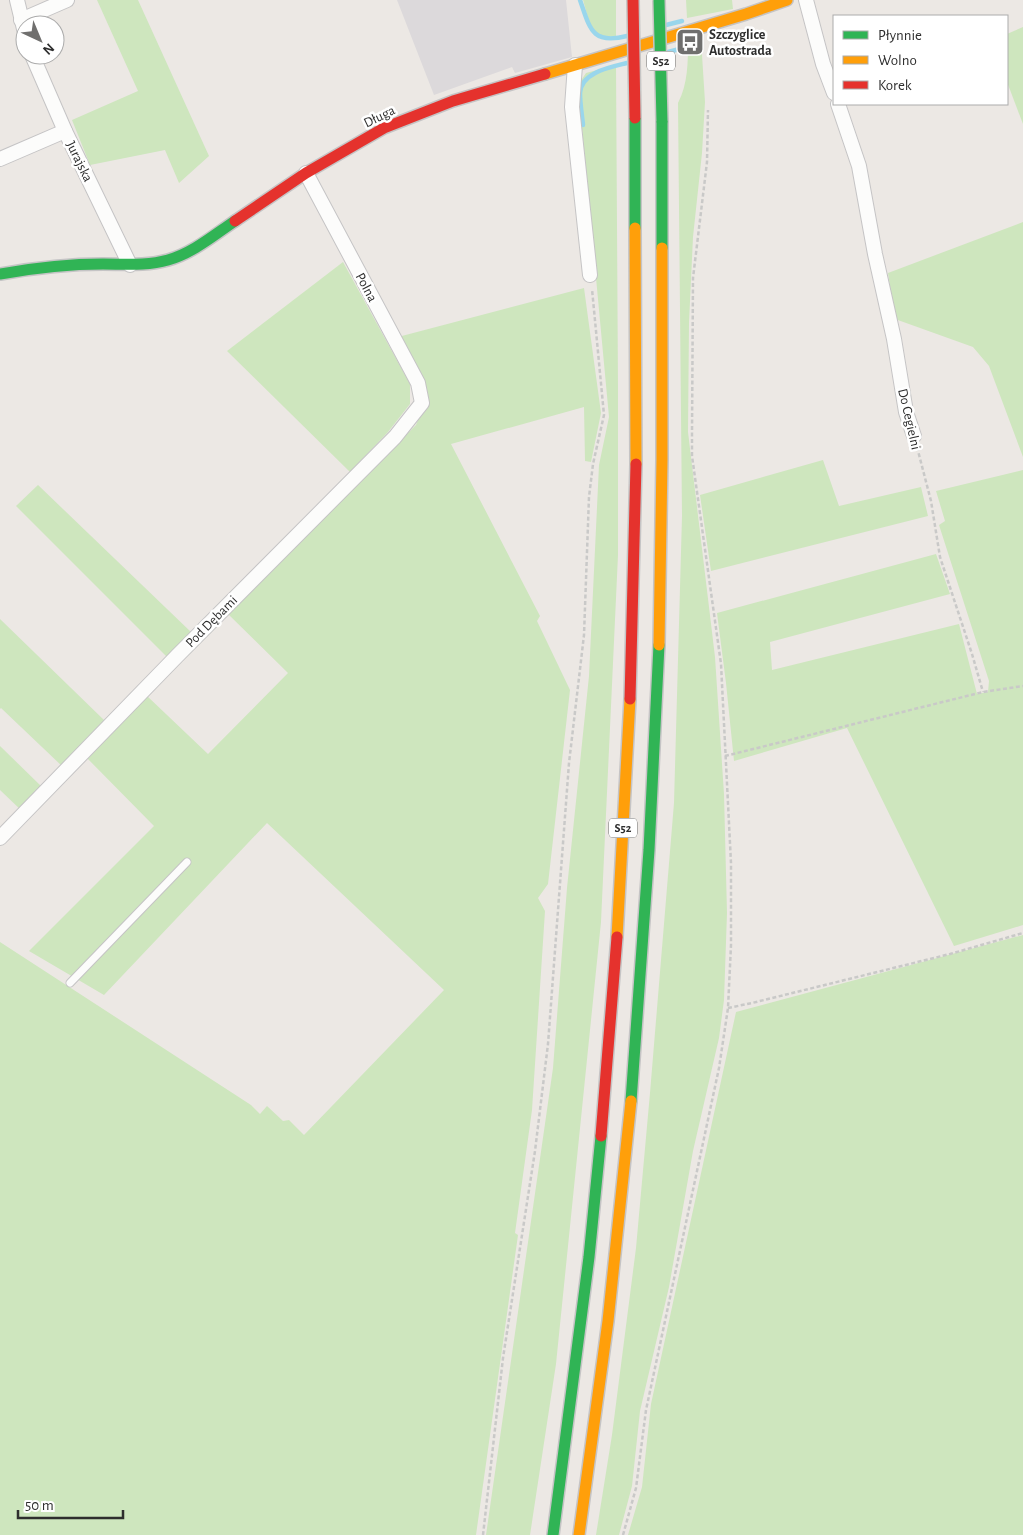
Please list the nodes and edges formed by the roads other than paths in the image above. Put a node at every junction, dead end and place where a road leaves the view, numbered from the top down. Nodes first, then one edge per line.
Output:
1 (17, 0) edge
2 (67, 0) edge
3 (633, 0) edge
4 (659, 0) edge
5 (787, 0) edge
6 (806, 0) edge
7 (20, 15) edge
8 (42, 15) edge
9 (36, 65) edge
10 (574, 65) junction
11 (833, 90) edge
12 (838, 105) edge
13 (65, 131) junction
14 (0, 159) edge
15 (306, 173) junction
16 (130, 265) junction
17 (0, 274) edge
18 (590, 275) road end
19 (422, 403) joint
20 (914, 436) road end
21 (0, 838) edge
22 (187, 862) dead end
23 (70, 982) dead end
24 (553, 1535) edge
25 (579, 1535) edge

1 - 7 street
2 - 8 street
3 - 24 main road, S52, bridge
4 - 25 main road, S52, bridge
5 - 10 main road, Długa
6 - 11 street
9 - 13 street, Jurajska
10 - 15 main road, Długa
10 - 18 street
12 - 20 street, Do Cegielni
13 - 14 street
13 - 16 street, Jurajska
15 - 16 main road, Długa
15 - 19 street, Polna
16 - 17 main road, Długa
19 - 21 street, Pod Dębami
22 - 23 lane

